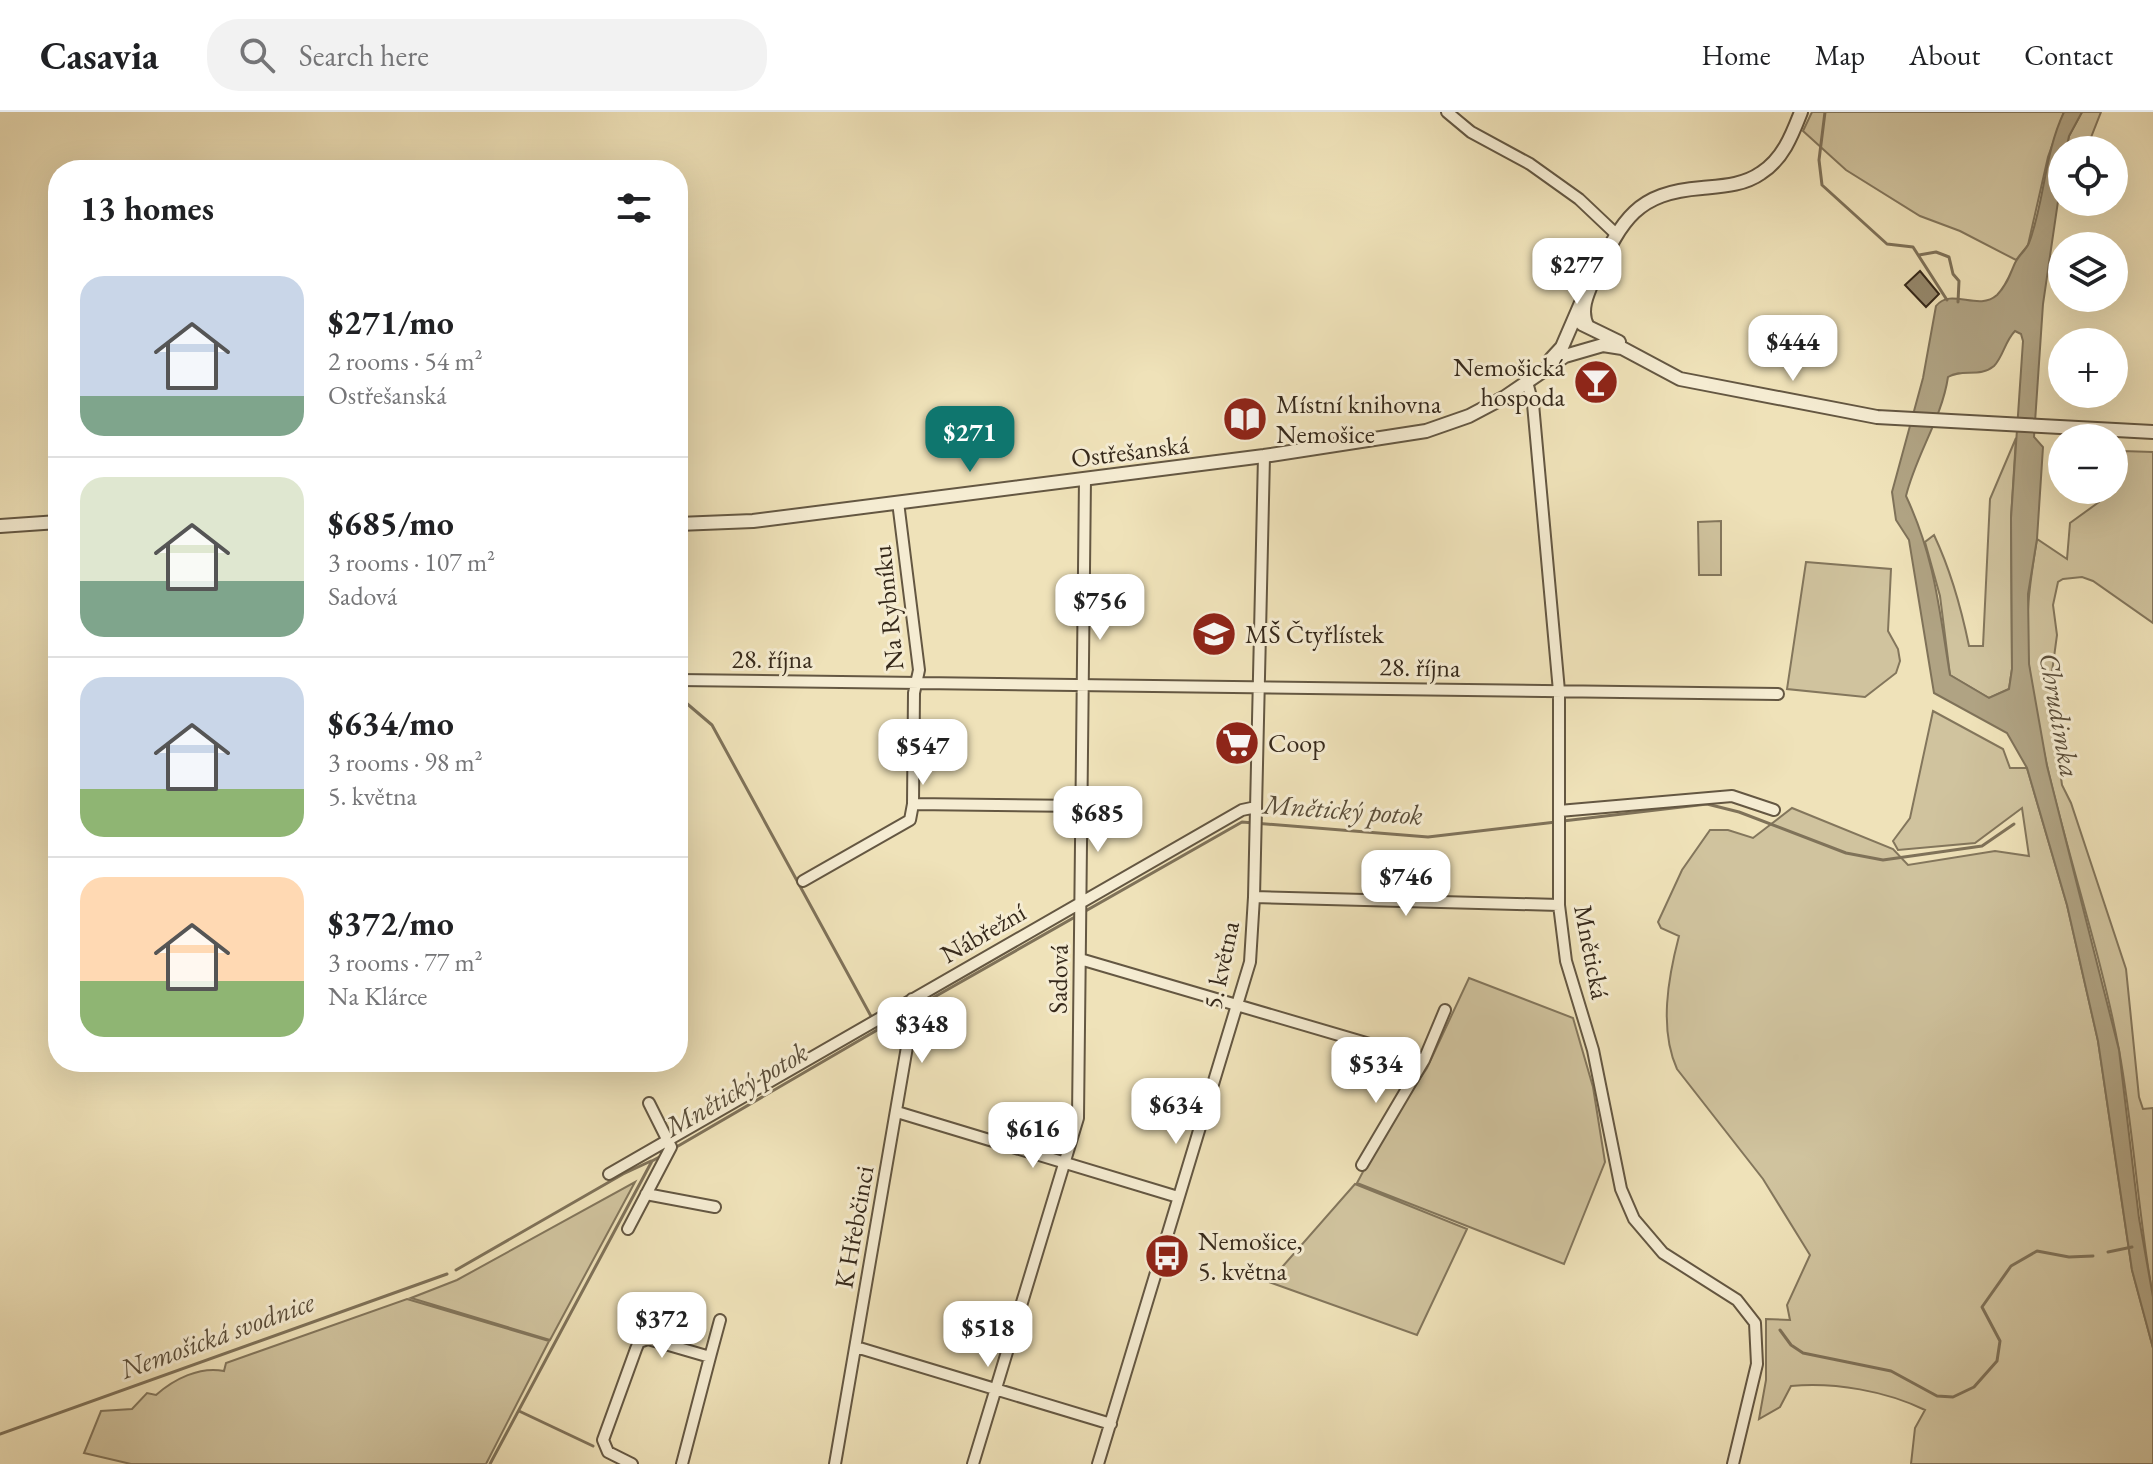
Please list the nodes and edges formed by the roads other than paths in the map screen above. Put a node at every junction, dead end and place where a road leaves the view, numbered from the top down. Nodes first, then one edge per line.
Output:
1 (1447, 112) edge
2 (1801, 112) edge
3 (1616, 234) junction
4 (1591, 286) junction
5 (1589, 328) junction
6 (1566, 333) junction
7 (1584, 352) junction
8 (1637, 356) junction
9 (1532, 379) junction
10 (2153, 432) edge
11 (1264, 456) junction
12 (1085, 478) junction
13 (898, 502) junction
14 (48, 523) edge
15 (688, 524) edge
16 (0, 526) edge
17 (688, 680) edge
18 (918, 682) junction
19 (1083, 683) junction
20 (1260, 686) junction
21 (1559, 691) junction
22 (1778, 694) dead end
23 (913, 804) junction
24 (1081, 806) junction
25 (1256, 809) junction
26 (1774, 810) dead end
27 (1559, 811) junction
28 (803, 881) dead end
29 (1254, 897) junction
30 (1559, 905) junction
31 (1080, 911) junction
32 (1080, 959) junction
33 (1237, 1004) junction
34 (913, 1005) junction
35 (1445, 1010) dead end
36 (1424, 1060) junction
37 (649, 1103) dead end
38 (897, 1112) junction
39 (669, 1140) junction
40 (1065, 1162) junction
41 (1362, 1165) dead end
42 (609, 1174) dead end
43 (646, 1194) junction
44 (1178, 1197) junction
45 (715, 1207) dead end
46 (628, 1229) dead end
47 (720, 1320) dead end
48 (856, 1347) junction
49 (710, 1357) junction
50 (996, 1389) junction
51 (1111, 1424) junction
52 (632, 1464) edge
53 (682, 1464) edge
54 (835, 1464) edge
55 (973, 1464) edge
56 (1098, 1464) edge
57 (1733, 1464) edge

1 - 3 street
2 - 3 street
3 - 4 street
4 - 5 street
4 - 6 street
5 - 6 street
5 - 7 street
5 - 8 street
6 - 7 street
6 - 9 street
7 - 8 street
7 - 9 street, Ostřešanská
8 - 10 street
9 - 11 street, Ostřešanská
9 - 21 street, Mnětická
11 - 12 street, Ostřešanská
11 - 20 street, 5. května
12 - 13 street, Ostřešanská
12 - 19 street, Sadová
13 - 15 street, Ostřešanská
13 - 18 street, Na Rybníku
14 - 16 street
17 - 18 street, 28. října
18 - 19 street, 28. října
18 - 23 street, Na Rybníku
19 - 20 street, 28. října
19 - 24 street, Sadová
20 - 21 street, 28. října
20 - 25 street, 5. května
21 - 22 street, 28. října
21 - 27 street, Mnětická
23 - 24 street
23 - 28 street
24 - 31 street, Sadová
25 - 29 street, 5. května
25 - 31 street, Nábřežní
26 - 27 street
27 - 30 street, Mnětická
29 - 30 street
29 - 33 street, 5. května
30 - 57 street, Mnětická
31 - 32 street, Sadová
31 - 34 street, Nábřežní
32 - 33 street
32 - 40 street, Sadová
33 - 36 street
33 - 44 street, 5. května
34 - 38 street, K Hřebčinci
34 - 39 street, Nábřežní
35 - 36 street
36 - 41 street
37 - 39 street
38 - 40 street
38 - 48 street, K Hřebčinci
39 - 42 street, Nábřežní
39 - 43 street
40 - 44 street
40 - 50 street, Sadová
43 - 45 street
43 - 46 street
44 - 51 street, 5. května
47 - 49 street
48 - 50 street
48 - 54 street, K Hřebčinci
49 - 52 street
49 - 53 street
50 - 51 street
50 - 55 street, Sadová
51 - 56 street, 5. května

